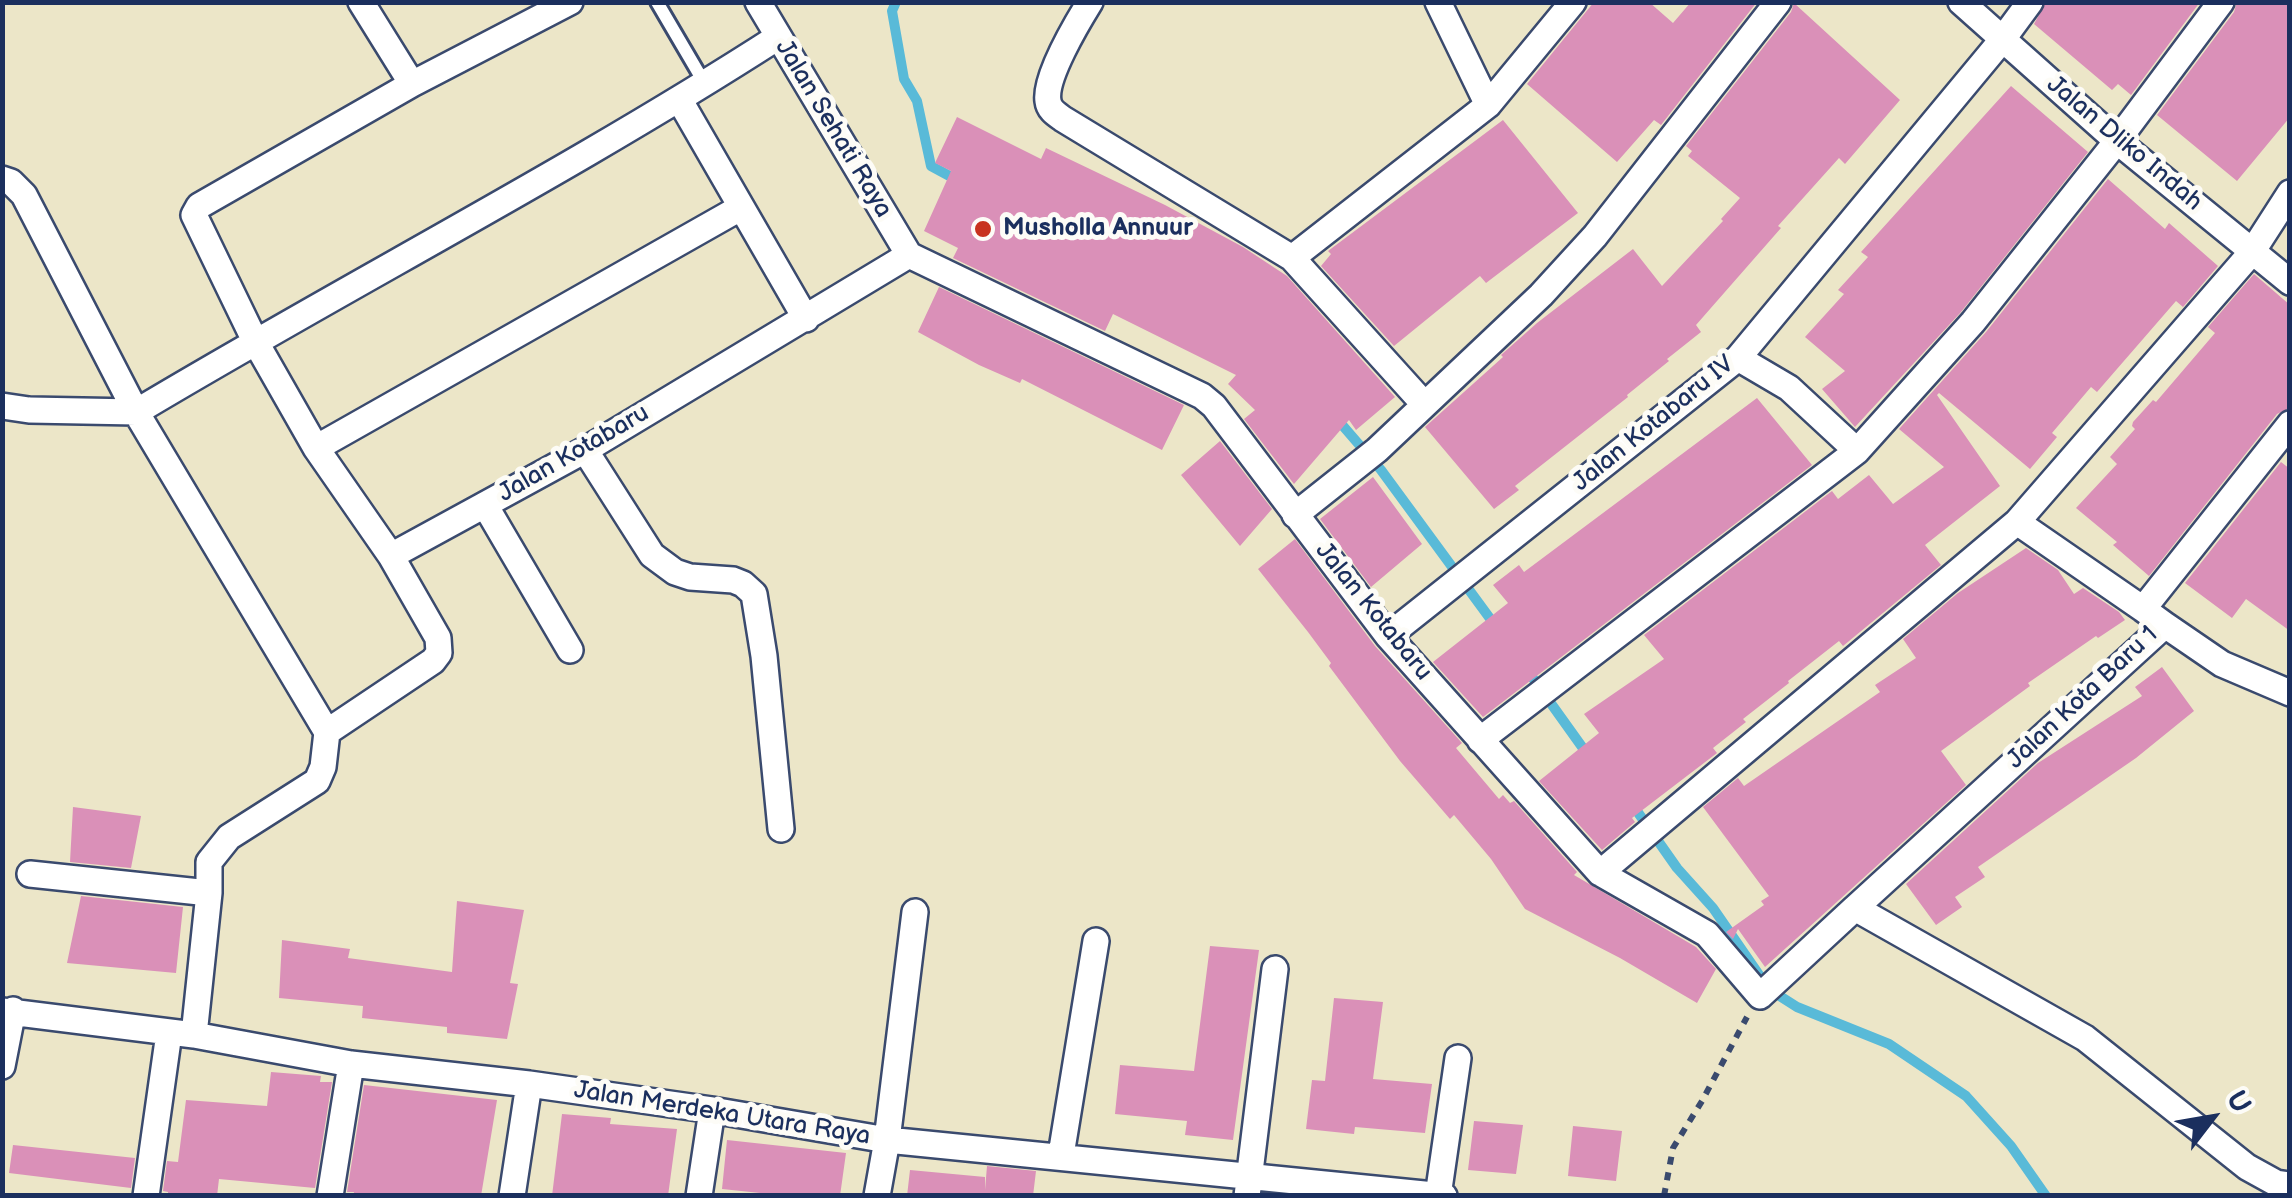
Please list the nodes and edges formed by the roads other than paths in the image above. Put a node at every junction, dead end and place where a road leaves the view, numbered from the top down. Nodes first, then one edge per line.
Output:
1 (570, 2) edge
2 (658, 2) edge
3 (758, 2) edge
4 (1090, 2) edge
5 (1438, 2) edge
6 (1572, 2) edge
7 (1778, 2) edge
8 (1961, 2) edge
9 (2030, 2) edge
10 (2221, 2) edge
11 (363, 3) edge
12 (778, 37) junction
13 (2002, 40) junction
14 (412, 84) junction
15 (705, 84) junction
16 (679, 99) junction
17 (1488, 105) junction
18 (2117, 141) junction
19 (2, 179) edge
20 (2290, 193) edge
21 (740, 208) junction
22 (2252, 252) junction
23 (910, 255) junction
24 (1292, 258) junction
25 (2290, 282) edge
26 (806, 319) junction
27 (255, 341) junction
28 (1738, 358) junction
29 (1424, 404) junction
30 (2, 406) edge
31 (136, 412) junction
32 (2290, 424) edge
33 (316, 448) junction
34 (584, 450) junction
35 (1856, 452) junction
36 (485, 505) junction
37 (1296, 514) junction
38 (2017, 522) junction
39 (392, 556) junction
40 (2143, 609) junction
41 (2165, 625) junction
42 (1388, 636) junction
43 (570, 650) dead end
44 (2290, 693) edge
45 (328, 732) junction
46 (1480, 740) junction
47 (781, 828) dead end
48 (1600, 872) junction
49 (30, 874) dead end
50 (209, 893) junction
51 (1855, 908) junction
52 (915, 912) dead end
53 (1096, 941) dead end
54 (1275, 969) dead end
55 (8, 1010) edge
56 (181, 1034) junction
57 (1458, 1058) dead end
58 (350, 1064) junction
59 (2, 1066) edge
60 (529, 1084) junction
61 (712, 1110) junction
62 (887, 1140) junction
63 (1061, 1155) junction
64 (2290, 1185) edge
65 (1248, 1186) edge
66 (1440, 1195) edge
67 (146, 1196) edge
68 (330, 1196) edge
69 (512, 1196) edge
70 (699, 1196) edge
71 (877, 1196) edge

1 - 14 street
2 - 15 lane
3 - 12 street, Jalan Sehati Raya
4 - 24 street
5 - 17 street
6 - 17 street
7 - 29 street
8 - 13 street, Jalan Dliko Indah
9 - 13 street, Jalan Kotabaru IV
10 - 18 street
11 - 14 street
12 - 15 street
12 - 23 street, Jalan Sehati Raya
13 - 18 street, Jalan Dliko Indah
13 - 28 street, Jalan Kotabaru IV
14 - 27 street
15 - 16 street
16 - 21 street
16 - 27 street
17 - 24 street
18 - 22 street, Jalan Dliko Indah
18 - 35 street
19 - 31 street
20 - 22 street
21 - 26 street
21 - 33 street
22 - 25 street, Jalan Dliko Indah
22 - 38 street
23 - 26 street, Jalan Kotabaru
23 - 37 street, Jalan Kotabaru
24 - 29 street
26 - 34 street, Jalan Kotabaru
27 - 31 street
27 - 33 street
28 - 35 street
28 - 42 street, Jalan Kotabaru IV
29 - 37 street
30 - 31 street
31 - 45 street
32 - 40 street, Jalan Kota Baru 1
33 - 39 street
34 - 36 street, Jalan Kotabaru
34 - 47 street
35 - 46 street
36 - 39 street, Jalan Kotabaru
36 - 43 street
37 - 42 street, Jalan Kotabaru
38 - 40 street
38 - 48 street
39 - 45 street
40 - 41 street, Jalan Kota Baru 1
41 - 44 street
41 - 51 street, Jalan Kota Baru 1
42 - 46 street, Jalan Kotabaru
45 - 50 street
46 - 48 street, Jalan Kotabaru
48 - 51 street, Jalan Kotabaru
49 - 50 street
50 - 56 street
51 - 64 street
52 - 62 street
53 - 63 street
54 - 65 street
55 - 56 street, Jalan Merdeka Utara Raya
55 - 59 street
56 - 58 street, Jalan Merdeka Utara Raya
56 - 67 street
57 - 66 street
58 - 60 street, Jalan Merdeka Utara Raya
58 - 68 street
60 - 61 street, Jalan Merdeka Utara Raya
60 - 69 street
61 - 62 street, Jalan Merdeka Utara Raya
61 - 70 street
62 - 63 street, Jalan Merdeka Utara Raya
62 - 71 street
63 - 65 street, Jalan Merdeka Utara Raya
65 - 66 street, Jalan Merdeka Utara Raya

